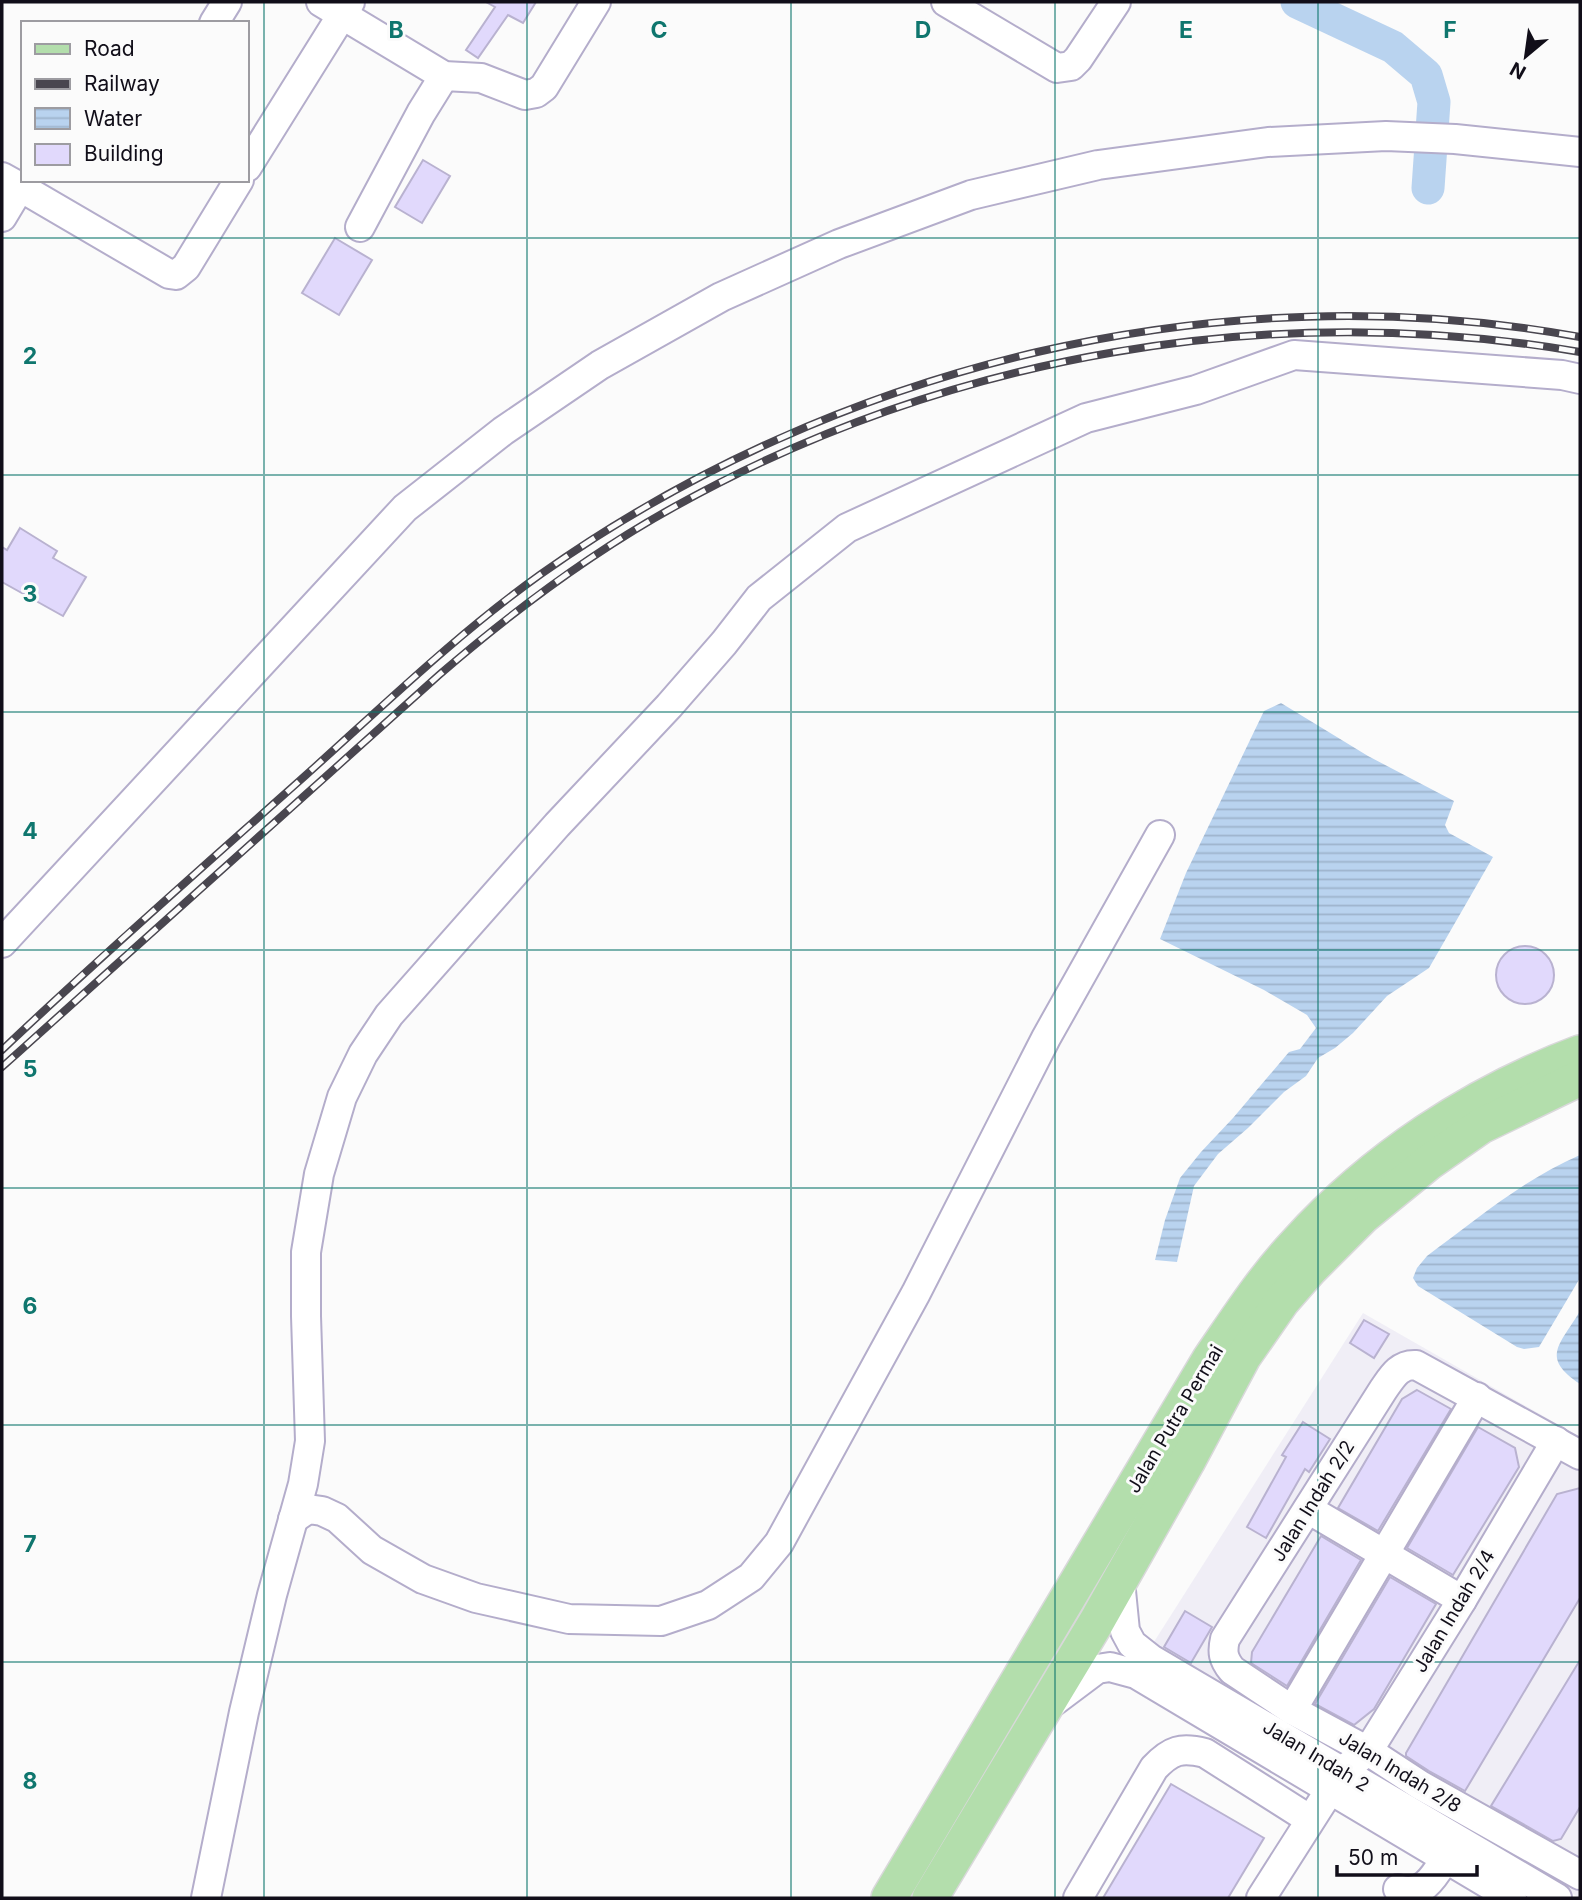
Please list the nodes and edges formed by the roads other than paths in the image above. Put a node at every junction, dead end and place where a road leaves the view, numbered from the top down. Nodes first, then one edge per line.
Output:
1 (227, 2) edge
2 (596, 2) edge
3 (946, 2) edge
4 (1116, 2) edge
5 (338, 6) edge
6 (215, 21) edge
7 (444, 76) junction
8 (1580, 152) edge
9 (248, 165) edge
10 (11, 182) edge
11 (238, 182) edge
12 (2, 217) edge
13 (360, 227) dead end
14 (1580, 379) edge
15 (1160, 835) dead end
16 (2, 943) edge
17 (1580, 1053) edge
18 (1580, 1078) edge
19 (1477, 1397) junction
20 (1556, 1441) junction
21 (1580, 1455) edge
22 (1308, 1509) junction
23 (293, 1519) junction
24 (1384, 1555) junction
25 (1120, 1581) junction
26 (1462, 1600) junction
27 (1225, 1662) joint
28 (1292, 1710) junction
29 (1043, 1711) junction
30 (1368, 1751) junction
31 (1335, 1781) junction
32 (1310, 1819) junction
33 (1446, 1859) junction
34 (1580, 1875) edge
35 (1580, 1882) edge
36 (1398, 1889) dead end
37 (206, 1898) edge
38 (888, 1898) edge
39 (930, 1898) edge
40 (1078, 1898) edge
41 (1261, 1898) edge
42 (1512, 1898) edge
43 (1557, 1898) edge
44 (1571, 1898) edge

1 - 6 street
2 - 7 street
3 - 4 street
5 - 7 street
5 - 9 street
7 - 13 street
8 - 16 street
10 - 11 street
10 - 12 street
14 - 23 street
15 - 23 street
17 - 38 main road, Jalan Putra Permai
18 - 25 main road, Jalan Putra Permai
19 - 20 street
19 - 22 street, Jalan Indah 2/2
19 - 24 street
20 - 21 street
20 - 26 street, Jalan Indah 2/4
22 - 24 street
22 - 27 street, Jalan Indah 2/2
23 - 37 street
24 - 26 street
24 - 28 street
25 - 29 main road, Jalan Putra Permai
25 - 31 street, Jalan Indah 2
26 - 30 street, Jalan Indah 2/4
27 - 28 street, Jalan Indah 2/8
28 - 30 street, Jalan Indah 2/8
29 - 31 street, Jalan Indah 2
29 - 39 main road, Jalan Putra Permai
30 - 31 street, Jalan Indah 2/4
30 - 34 street, Jalan Indah 2/8
31 - 32 street, Jalan Indah 2/4
31 - 33 street, Jalan Indah 2
31 - 43 street, Jalan Indah 2
32 - 40 street
32 - 41 street, Jalan Indah 2/4
33 - 36 street
33 - 42 street, Jalan Indah 2
35 - 44 street

